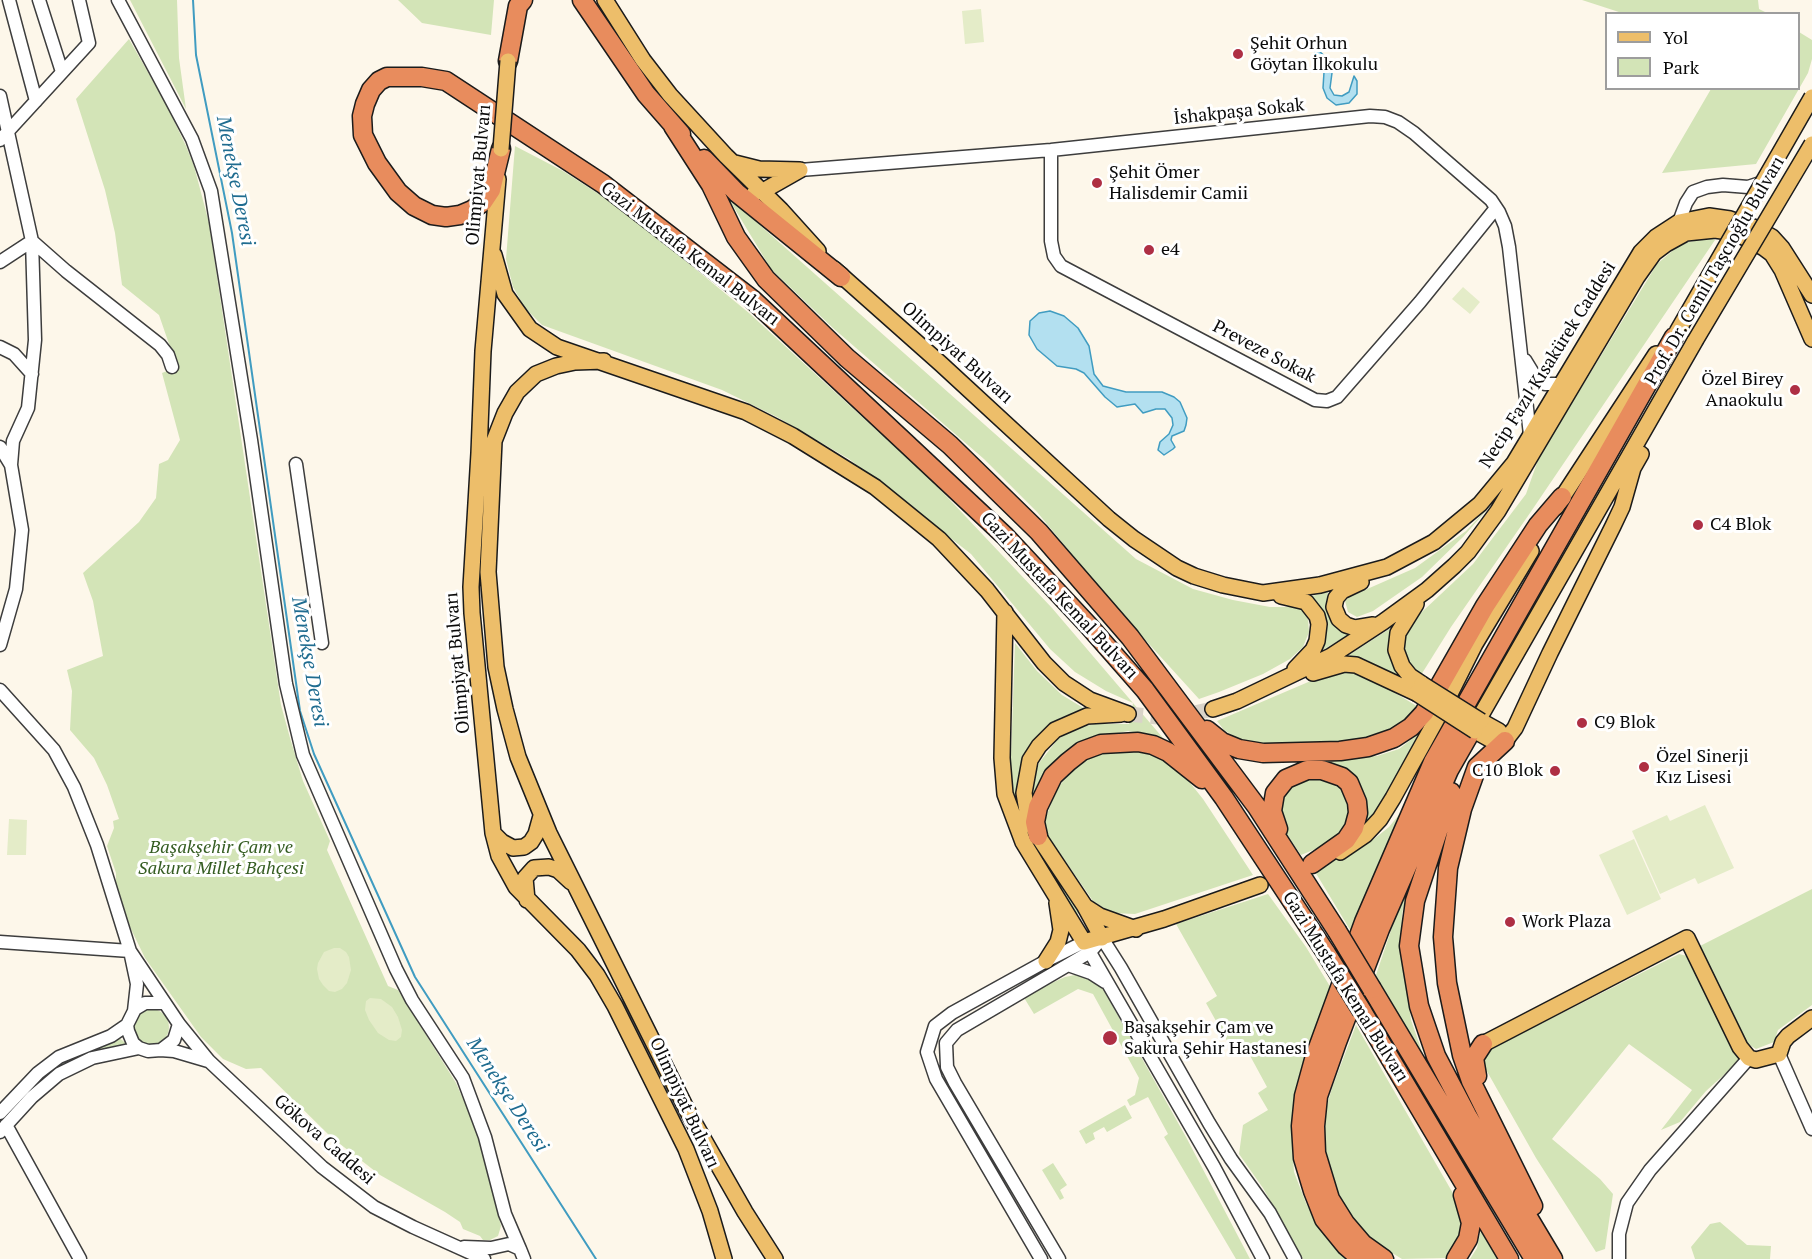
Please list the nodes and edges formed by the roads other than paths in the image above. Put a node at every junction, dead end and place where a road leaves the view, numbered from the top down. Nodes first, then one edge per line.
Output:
1 (9, 0) edge
2 (39, 0) edge
3 (79, 0) edge
4 (118, 0) edge
5 (510, 0) edge
6 (523, 0) edge
7 (592, 4) edge
8 (508, 62) junction
9 (62, 72) junction
10 (0, 96) edge
11 (1812, 97) edge
12 (36, 101) junction
13 (1812, 109) edge
14 (673, 126) junction
15 (3, 127) edge
16 (1812, 144) edge
17 (501, 149) junction
18 (1051, 150) junction
19 (733, 163) junction
20 (800, 170) junction
21 (763, 191) junction
22 (737, 193) junction
23 (1496, 208) junction
24 (781, 210) junction
25 (1678, 222) junction
26 (32, 241) junction
27 (492, 247) junction
28 (0, 262) edge
29 (841, 277) junction
30 (1812, 295) edge
31 (1676, 334) junction
32 (1812, 339) edge
33 (0, 347) edge
34 (1523, 357) junction
35 (604, 361) junction
36 (172, 367) dead end
37 (32, 374) junction
38 (1561, 384) junction
39 (1651, 418) junction
40 (1530, 435) junction
41 (0, 447) edge
42 (296, 464) dead end
43 (11, 465) junction
44 (1562, 497) junction
45 (1158, 556) joint
46 (1388, 567) junction
47 (1427, 590) junction
48 (1263, 593) junction
49 (1005, 612) junction
50 (1383, 622) junction
51 (322, 643) dead end
52 (0, 645) edge
53 (1276, 683) junction
54 (1419, 688) junction
55 (0, 690) edge
56 (1213, 709) tunnel mouth
57 (1191, 716) junction
58 (1475, 729) junction
59 (1505, 741) junction
60 (1224, 798) junction
61 (541, 816) junction
62 (493, 833) junction
63 (1038, 836) junction
64 (1308, 870) junction
65 (573, 884) junction
66 (1260, 885) dead end
67 (1055, 894) junction
68 (527, 900) junction
69 (1084, 905) junction
70 (1136, 928) junction
71 (1102, 938) junction
72 (0, 942) edge
73 (1087, 947) junction
74 (130, 951) junction
75 (1046, 961) junction
76 (1068, 965) junction
77 (1106, 982) junction
78 (164, 1003) junction
79 (134, 1011) junction
80 (1812, 1018) edge
81 (179, 1024) junction
82 (127, 1025) junction
83 (1456, 1031) junction
84 (1482, 1044) junction
85 (139, 1048) junction
86 (160, 1050) junction
87 (1779, 1054) junction
88 (1749, 1058) junction
89 (209, 1061) junction
90 (0, 1113) edge
91 (974, 1114) junction
92 (962, 1122) junction
93 (3, 1129) edge
94 (1812, 1129) edge
95 (1508, 1153) junction
96 (1450, 1160) junction
97 (505, 1214) junction
98 (762, 1239) junction
99 (501, 1245) junction
100 (457, 1247) junction
101 (522, 1255) edge
102 (724, 1258) edge
103 (80, 1259) edge
104 (484, 1259) edge
105 (494, 1259) edge
106 (764, 1259) edge
107 (775, 1259) edge
108 (1041, 1259) edge
109 (1059, 1259) edge
110 (1263, 1259) edge
111 (1295, 1259) edge
112 (1361, 1259) edge
113 (1384, 1259) edge
114 (1456, 1259) edge
115 (1509, 1259) edge
116 (1534, 1259) edge
117 (1553, 1259) edge
118 (1559, 1259) edge
119 (1619, 1259) edge

1 - 12 street
2 - 9 street
3 - 9 street
4 - 97 street
5 - 8 main road, Olimpiyat Bulvarı
6 - 8 highway
7 - 14 highway
7 - 19 main road, Olimpiyat Bulvarı
8 - 17 main road, Olimpiyat Bulvarı, bridge
9 - 12 street
10 - 15 street
11 - 31 main road, Prof. Dr. Cemil Taşcıoğlu Bulvarı, bridge
12 - 15 street
13 - 25 street
14 - 22 highway
14 - 57 highway, Gazi Mustafa Kemal Bulvarı
15 - 26 street
16 - 39 main road, Prof. Dr. Cemil Taşcıoğlu Bulvarı, bridge
17 - 27 main road, Olimpiyat Bulvarı
17 - 60 highway, Gazi Mustafa Kemal Bulvarı
18 - 20 street, İshakpaşa Sokak
18 - 23 street, İshakpaşa Sokak
18 - 23 street, Preveze Sokak
19 - 20 main road
19 - 21 main road, Olimpiyat Bulvarı
20 - 21 main road
20 - 24 main road
21 - 22 main road
21 - 24 main road, Olimpiyat Bulvarı
22 - 29 highway
23 - 34 street, İshakpaşa Sokak
24 - 29 main road, Olimpiyat Bulvarı
25 - 30 main road, Necip Fazıl Kısakürek Caddesi
25 - 38 main road, Necip Fazıl Kısakürek Caddesi
26 - 28 street
26 - 36 street
26 - 37 street
27 - 35 main road
27 - 62 main road, Olimpiyat Bulvarı
29 - 45 main road, Olimpiyat Bulvarı
31 - 44 main road, Prof. Dr. Cemil Taşcıoğlu Bulvarı
31 - 112 highway
32 - 47 main road, Necip Fazıl Kısakürek Caddesi
33 - 37 street
34 - 38 street
34 - 40 street, İshakpaşa Sokak
35 - 49 main road
35 - 61 main road
37 - 43 street
38 - 40 main road, Necip Fazıl Kısakürek Caddesi
39 - 58 main road, Prof. Dr. Cemil Taşcıoğlu Bulvarı
39 - 59 main road
40 - 46 main road, Necip Fazıl Kısakürek Caddesi
41 - 43 street
42 - 51 street
43 - 52 street
44 - 57 highway
44 - 64 main road, Prof. Dr. Cemil Taşcıoğlu Bulvarı
45 - 48 main road, Necip Fazıl Kısakürek Caddesi
46 - 48 main road, Necip Fazıl Kısakürek Caddesi
46 - 50 main road
47 - 50 main road
47 - 54 main road
48 - 53 main road
49 - 63 main road
49 - 67 main road
50 - 53 main road
53 - 54 main road
53 - 56 main road
54 - 58 main road, bridge
55 - 74 street
57 - 64 highway, Gazi Mustafa Kemal Bulvarı
58 - 59 main road
58 - 113 highway
58 - 117 highway
59 - 83 highway
60 - 63 highway
60 - 96 highway, Gazi Mustafa Kemal Bulvarı, bridge
61 - 62 main road
61 - 65 main road
62 - 68 main road, Olimpiyat Bulvarı
63 - 69 main road
64 - 64 highway
64 - 116 highway, Gazi Mustafa Kemal Bulvarı, bridge
65 - 68 main road
65 - 98 main road
66 - 70 main road
67 - 73 main road
67 - 75 main road
68 - 102 main road, Olimpiyat Bulvarı
69 - 70 main road
69 - 71 main road
70 - 71 main road
71 - 73 main road
71 - 111 street
72 - 74 street
73 - 75 street
73 - 76 street
73 - 77 street
74 - 78 street
74 - 79 street
75 - 92 street
76 - 77 street
76 - 91 street
77 - 110 street
78 - 79 street
78 - 81 street
79 - 82 street
80 - 87 main road
81 - 86 street
81 - 89 street, Gökova Caddesi
82 - 85 street
82 - 90 street
83 - 84 highway
83 - 95 highway
84 - 88 main road
84 - 95 highway
85 - 86 street
85 - 93 street
86 - 89 street, Gökova Caddesi
87 - 88 main road
87 - 94 street
88 - 119 street
89 - 100 street, Gökova Caddesi
91 - 92 street
91 - 109 street
92 - 108 street
93 - 103 street
95 - 118 highway
96 - 114 highway
96 - 115 highway, Gazi Mustafa Kemal Bulvarı
97 - 99 street
97 - 101 street
98 - 106 main road
98 - 107 main road
99 - 100 street, Gökova Caddesi
99 - 101 street, Gökova Caddesi
99 - 105 street
100 - 104 street, Gökova Caddesi

